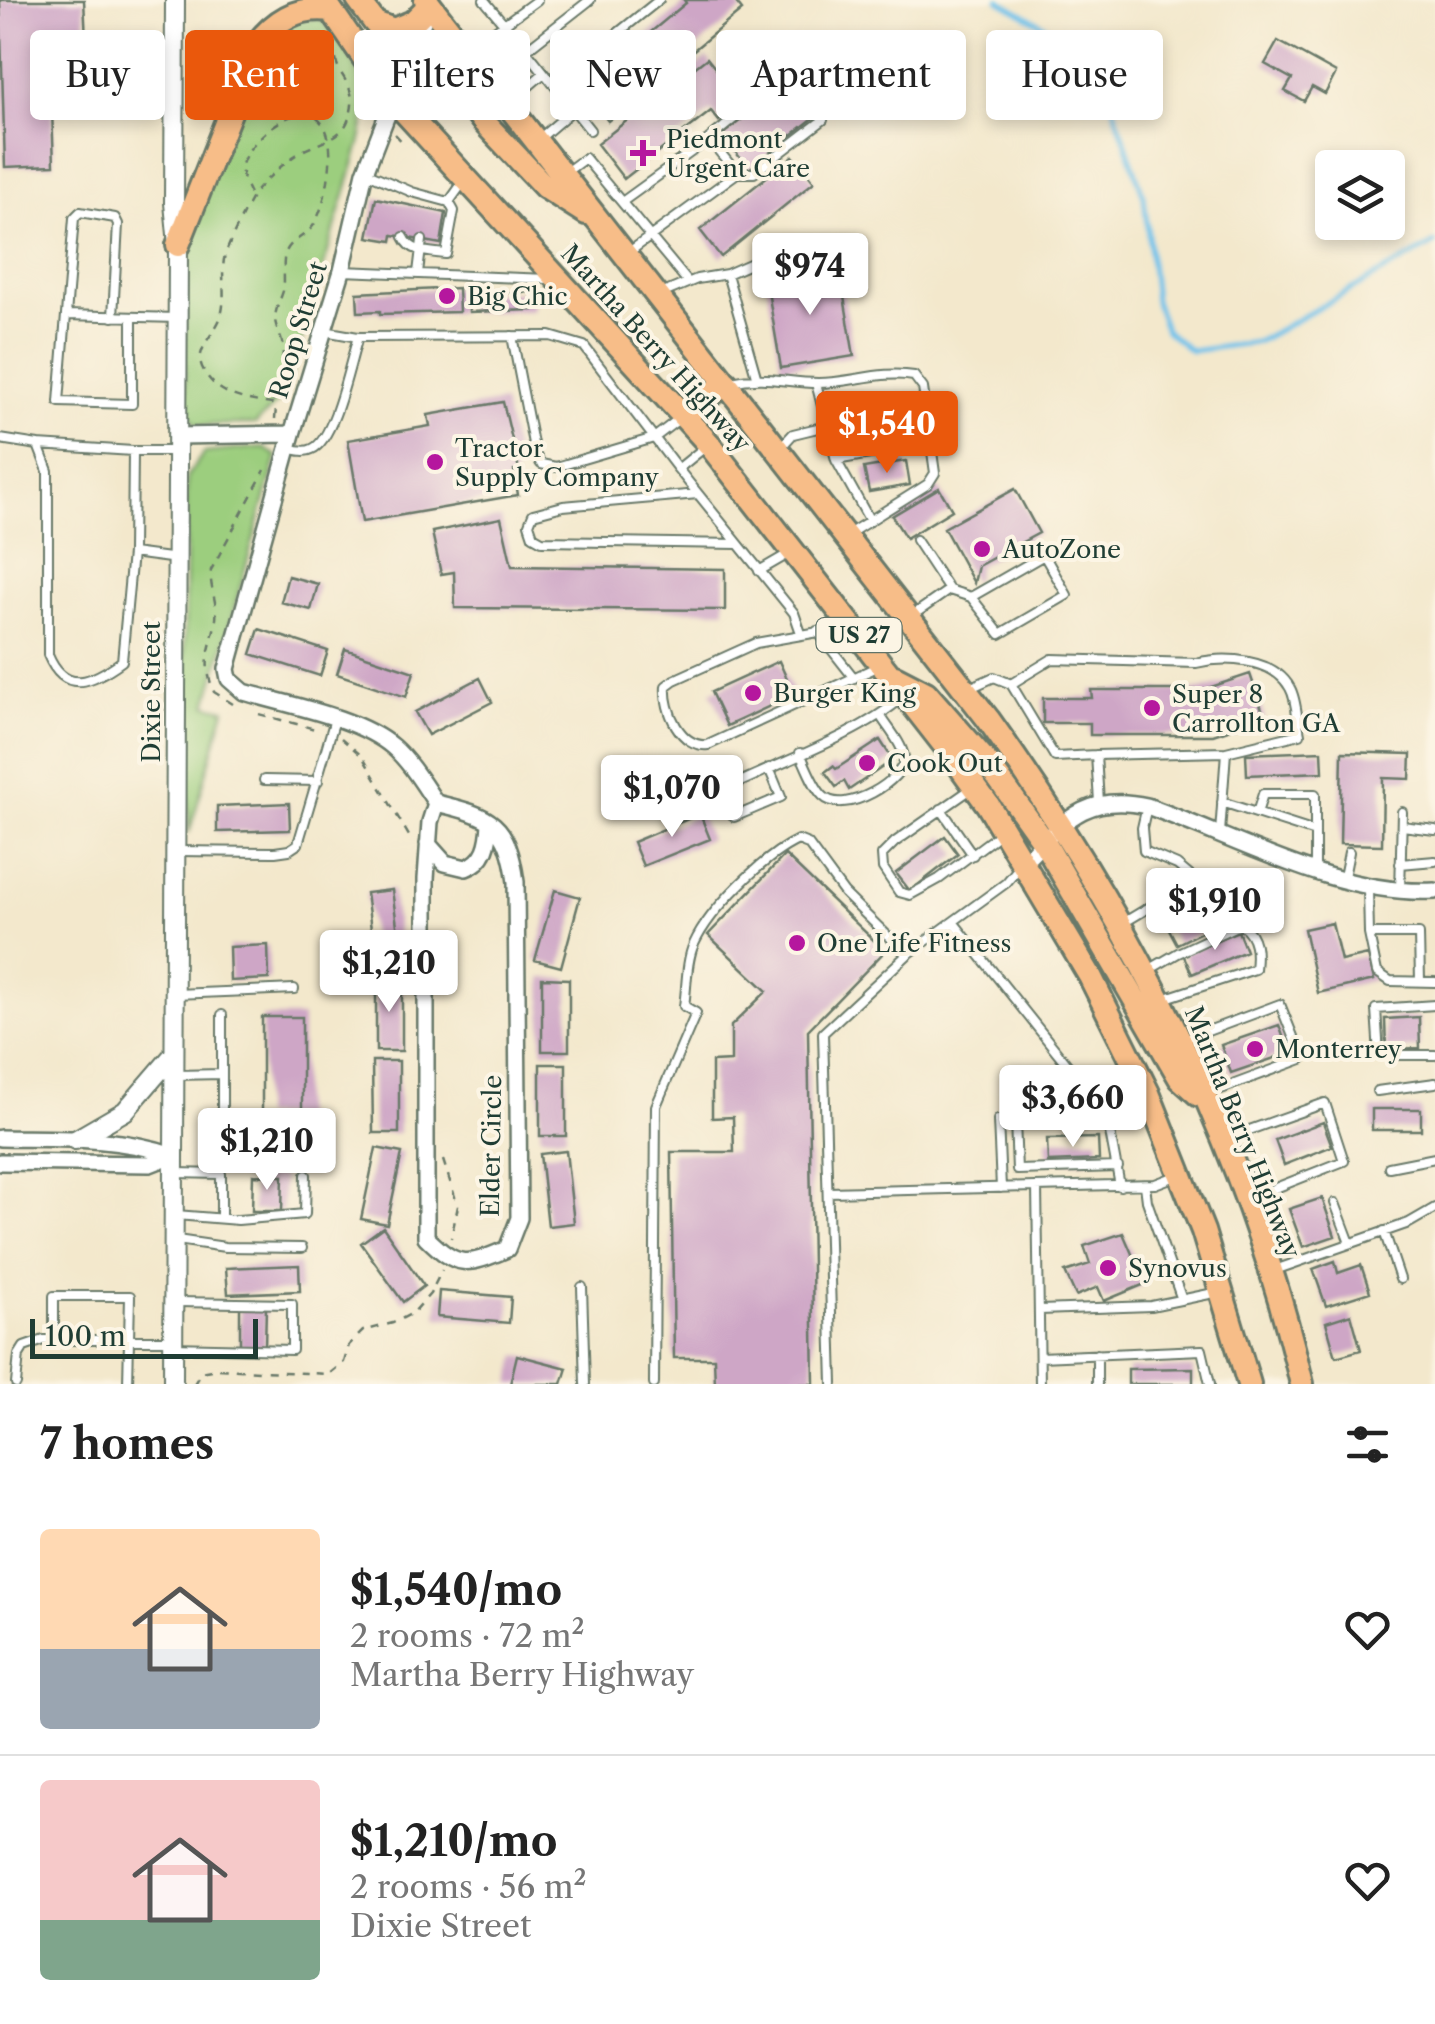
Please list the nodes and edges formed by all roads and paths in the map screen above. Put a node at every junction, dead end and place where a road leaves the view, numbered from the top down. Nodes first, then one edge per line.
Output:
1 (174, 0) edge
2 (358, 0) edge
3 (484, 0) edge
4 (537, 0) edge
5 (590, 0) edge
6 (660, 0) edge
7 (429, 2) edge
8 (328, 5) edge
9 (504, 25) junction
10 (418, 30) edge
11 (450, 30) edge
12 (497, 30) edge
13 (508, 30) edge
14 (622, 30) edge
15 (354, 42) edge
16 (530, 47) edge
17 (530, 55) edge
18 (544, 74) junction
19 (550, 80) edge
20 (530, 86) edge
21 (384, 120) edge
22 (413, 120) edge
23 (483, 120) edge
24 (520, 120) edge
25 (562, 120) edge
26 (582, 120) edge
27 (732, 120) edge
28 (823, 120) edge
29 (590, 130) dead end
30 (709, 138) junction
31 (536, 141) junction
32 (365, 172) junction
33 (737, 173) junction
34 (563, 174) junction
35 (466, 179) junction
36 (412, 192) junction
37 (251, 197) dead end
38 (431, 198) junction
39 (449, 202) junction
40 (622, 202) junction
41 (408, 206) dead end
42 (428, 210) dead end
43 (601, 224) junction
44 (404, 237) dead end
45 (652, 238) junction
46 (422, 240) dead end
47 (800, 242) dead end
48 (178, 245) junction
49 (420, 251) junction
50 (446, 254) junction
51 (626, 254) junction
52 (342, 272) junction
53 (418, 273) junction
54 (449, 274) junction
55 (728, 274) junction
56 (558, 280) junction
57 (688, 282) junction
58 (658, 296) junction
59 (66, 316) junction
60 (113, 316) junction
61 (132, 317) junction
62 (177, 318) junction
63 (324, 331) junction
64 (358, 336) junction
65 (512, 336) junction
66 (756, 376) junction
67 (726, 383) junction
68 (816, 383) junction
69 (272, 404) dead end
70 (684, 416) junction
71 (826, 426) junction
72 (654, 438) junction
73 (0, 439) edge
74 (290, 441) junction
75 (933, 443) junction
76 (177, 444) junction
77 (709, 444) junction
78 (38, 445) junction
79 (779, 450) junction
80 (132, 451) junction
81 (836, 460) junction
82 (678, 469) junction
83 (698, 494) junction
84 (870, 521) junction
85 (846, 536) junction
86 (916, 540) dead end
87 (738, 544) junction
88 (793, 552) junction
89 (132, 553) junction
90 (177, 559) junction
91 (760, 570) junction
92 (949, 590) junction
93 (970, 597) junction
94 (909, 617) junction
95 (852, 626) junction
96 (817, 631) junction
97 (802, 633) junction
98 (885, 669) junction
99 (854, 678) junction
100 (1011, 684) junction
101 (966, 690) junction
102 (906, 695) junction
103 (880, 715) junction
104 (335, 720) junction
105 (1226, 752) junction
106 (800, 753) junction
107 (1096, 756) junction
108 (769, 768) junction
109 (264, 780) dead end
110 (318, 781) junction
111 (974, 787) junction
112 (1099, 802) junction
113 (1222, 802) junction
114 (436, 803) junction
115 (1147, 806) junction
116 (941, 809) junction
117 (1402, 812) dead end
118 (1257, 813) junction
119 (490, 823) junction
120 (1402, 826) junction
121 (1435, 830) edge
122 (1003, 832) junction
123 (1315, 832) junction
124 (1220, 833) junction
125 (1052, 834) junction
126 (428, 844) junction
127 (176, 851) junction
128 (1349, 852) dead end
129 (974, 855) junction
130 (1435, 861) edge
131 (1023, 862) junction
132 (1400, 864) junction
133 (1315, 872) junction
134 (1343, 882) junction
135 (1368, 889) junction
136 (1435, 891) edge
137 (1400, 892) junction
138 (954, 923) junction
139 (1120, 925) junction
140 (1369, 934) junction
141 (907, 955) junction
142 (1144, 972) junction
143 (1420, 981) junction
144 (1435, 982) edge
145 (294, 989) dead end
146 (175, 994) junction
147 (1159, 1000) junction
148 (1435, 1006) edge
149 (222, 1015) dead end
150 (1180, 1042) junction
151 (174, 1053) junction
152 (1435, 1055) edge
153 (174, 1074) junction
154 (222, 1074) junction
155 (1435, 1082) edge
156 (1377, 1091) dead end
157 (1204, 1098) junction
158 (1104, 1116) junction
159 (1015, 1120) junction
160 (0, 1138) edge
161 (75, 1140) junction
162 (1222, 1140) junction
163 (298, 1146) dead end
164 (439, 1152) dead end
165 (1435, 1158) edge
166 (0, 1162) edge
167 (172, 1164) junction
168 (1118, 1167) junction
169 (1389, 1167) dead end
170 (1017, 1170) junction
171 (1180, 1174) junction
172 (306, 1176) dead end
173 (1145, 1185) junction
174 (1120, 1186) junction
175 (1037, 1187) junction
176 (1001, 1188) junction
177 (1018, 1188) junction
178 (828, 1192) junction
179 (1246, 1200) junction
180 (1335, 1203) dead end
181 (1435, 1208) edge
182 (172, 1215) junction
183 (221, 1218) junction
184 (1384, 1231) junction
185 (172, 1240) junction
186 (1350, 1243) junction
187 (302, 1248) dead end
188 (446, 1257) junction
189 (1270, 1272) junction
190 (1400, 1279) dead end
191 (582, 1287) dead end
192 (1223, 1291) junction
193 (1182, 1300) junction
194 (173, 1302) junction
195 (1040, 1310) junction
196 (54, 1340) junction
197 (129, 1340) junction
198 (173, 1344) junction
199 (1097, 1354) junction
200 (1040, 1357) junction
201 (16, 1384) edge
202 (128, 1384) edge
203 (173, 1384) edge
204 (194, 1384) edge
205 (585, 1384) edge
206 (654, 1384) edge
207 (833, 1384) edge
208 (1040, 1384) edge
209 (1097, 1384) edge
210 (1210, 1384) edge
211 (1249, 1384) edge
212 (1302, 1384) edge

1 - 48 street, Dixie Street
2 - 7 main road
3 - 9 lane
4 - 9 lane
5 - 16 lane
6 - 14 lane
7 - 10 street, Roop Street
7 - 11 main road, Martha Berry Highway / US 27
8 - 15 main road, Martha Berry Highway / US 27
8 - 48 main road
9 - 12 lane
9 - 13 lane
17 - 18 lane
18 - 19 lane
18 - 20 lane
21 - 32 street, Roop Street
22 - 35 main road, Martha Berry Highway / US 27
23 - 43 main road
24 - 31 main road, Martha Berry Highway / US 27
25 - 31 lane
26 - 29 lane
27 - 30 lane
28 - 33 lane
30 - 33 lane
30 - 40 lane
31 - 34 main road, Martha Berry Highway / US 27
32 - 36 lane
32 - 52 street, Roop Street
33 - 45 lane
34 - 40 lane
34 - 43 main road, Martha Berry Highway / US 27
35 - 39 lane
35 - 56 main road, Martha Berry Highway / US 27
36 - 38 lane
36 - 41 lane
37 - 69 path
38 - 39 lane
38 - 42 lane
39 - 50 lane
40 - 45 lane
43 - 51 main road, Martha Berry Highway / US 27
44 - 49 lane
45 - 51 lane
45 - 57 lane
46 - 49 lane
47 - 55 lane
48 - 62 street, Dixie Street
49 - 50 lane
49 - 53 lane
50 - 54 lane
51 - 58 main road, Martha Berry Highway / US 27
52 - 53 lane
52 - 63 street, Roop Street
53 - 54 lane
54 - 56 lane
55 - 57 lane
55 - 66 lane
56 - 70 main road, Martha Berry Highway / US 27
57 - 58 lane
58 - 67 main road, Martha Berry Highway / US 27
59 - 60 lane
59 - 60 lane
59 - 61 lane
60 - 61 lane
61 - 62 lane
62 - 76 street, Dixie Street
63 - 64 lane
63 - 74 street, Roop Street
64 - 65 lane
64 - 74 lane
65 - 72 lane
65 - 72 lane
66 - 67 lane
66 - 68 lane
67 - 70 main road
67 - 79 main road, Martha Berry Highway / US 27
68 - 71 lane
68 - 75 lane
70 - 72 lane
70 - 77 main road, Martha Berry Highway / US 27
71 - 79 lane
71 - 81 lane
72 - 82 lane
73 - 78 lane
74 - 76 street
74 - 104 street, Roop Street
75 - 81 lane
75 - 84 lane
76 - 80 lane
76 - 90 street, Dixie Street
77 - 82 lane
77 - 88 main road, Martha Berry Highway / US 27
78 - 80 lane
78 - 89 lane
79 - 85 main road, Martha Berry Highway / US 27
80 - 89 lane
81 - 84 lane
82 - 83 lane
83 - 87 lane
83 - 87 lane
84 - 85 lane
85 - 94 main road, Martha Berry Highway / US 27
86 - 92 lane
87 - 91 lane
88 - 91 lane
88 - 95 main road, Martha Berry Highway / US 27
89 - 90 lane
90 - 127 street, Dixie Street
91 - 97 lane
92 - 93 lane
92 - 94 lane
93 - 93 lane
94 - 101 main road, Martha Berry Highway / US 27
95 - 96 lane
95 - 98 main road, Martha Berry Highway / US 27
96 - 97 lane
96 - 99 lane
97 - 99 lane
98 - 99 lane
98 - 102 main road, Martha Berry Highway / US 27
98 - 125 main road
100 - 101 lane
100 - 105 lane
100 - 107 lane
101 - 125 main road, Martha Berry Highway / US 27
102 - 103 lane
102 - 111 main road, Martha Berry Highway / US 27
103 - 106 lane
103 - 106 lane
104 - 110 lane
104 - 114 street
105 - 107 lane
105 - 113 lane
106 - 108 lane
107 - 112 lane
108 - 108 lane
109 - 110 lane
110 - 127 lane
111 - 116 lane
111 - 122 main road, Martha Berry Highway / US 27
112 - 115 street
112 - 125 street
113 - 118 lane
113 - 124 lane
114 - 119 street
114 - 126 street
115 - 124 street
115 - 139 lane
116 - 129 lane
116 - 129 lane
117 - 120 lane
118 - 123 lane
118 - 123 lane
119 - 126 street
119 - 188 street, Elder Circle
120 - 121 lane
120 - 132 lane
122 - 129 lane
122 - 131 main road, Martha Berry Highway / US 27
123 - 133 lane
124 - 133 street
125 - 131 street
125 - 139 main road, Martha Berry Highway / US 27
125 - 157 main road
126 - 188 street
127 - 146 street, Dixie Street
128 - 134 lane
130 - 132 lane
131 - 138 lane
131 - 171 main road, Martha Berry Highway / US 27
132 - 137 lane
133 - 134 street
134 - 135 street
135 - 137 street
135 - 140 lane
136 - 137 street
138 - 141 lane
138 - 158 lane
139 - 142 main road, Martha Berry Highway / US 27
140 - 143 lane
140 - 143 lane
141 - 178 lane
141 - 206 lane
142 - 147 main road, Martha Berry Highway / US 27
142 - 147 lane
143 - 144 lane
145 - 146 lane
146 - 151 street, Dixie Street
147 - 150 main road, Martha Berry Highway / US 27
148 - 152 lane
149 - 154 lane
150 - 157 main road, Martha Berry Highway / US 27
150 - 157 lane
151 - 153 street, Dixie Street
151 - 161 street
153 - 154 lane
153 - 167 street, Dixie Street
154 - 163 lane
155 - 156 lane
157 - 162 main road, Martha Berry Highway / US 27
158 - 159 lane
158 - 168 lane
159 - 170 lane
159 - 176 lane
160 - 161 street
161 - 167 street
162 - 179 main road, Martha Berry Highway / US 27
162 - 179 lane
164 - 188 path
165 - 169 lane
166 - 167 street
167 - 182 street, Dixie Street
167 - 183 lane
168 - 170 lane
168 - 174 lane
170 - 177 lane
171 - 173 lane
171 - 192 main road, Martha Berry Highway / US 27
172 - 183 lane
173 - 174 lane
173 - 193 lane
174 - 175 lane
175 - 177 lane
175 - 195 lane
176 - 177 lane
176 - 178 lane
178 - 207 lane
179 - 189 main road, Martha Berry Highway / US 27
180 - 186 lane
181 - 184 lane
182 - 183 lane
182 - 185 street, Dixie Street
184 - 186 lane
184 - 190 lane
185 - 187 lane
185 - 194 street, Dixie Street
186 - 189 lane
188 - 204 path
189 - 212 main road, Martha Berry Highway / US 27
191 - 205 lane
192 - 193 lane
192 - 211 main road, Martha Berry Highway / US 27
193 - 195 lane
194 - 198 street, Dixie Street
194 - 198 lane
195 - 200 lane
196 - 197 lane
196 - 197 lane
196 - 201 lane
197 - 198 lane
197 - 202 lane
198 - 203 street, Dixie Street
199 - 200 lane
199 - 209 lane
199 - 210 lane
200 - 208 lane

